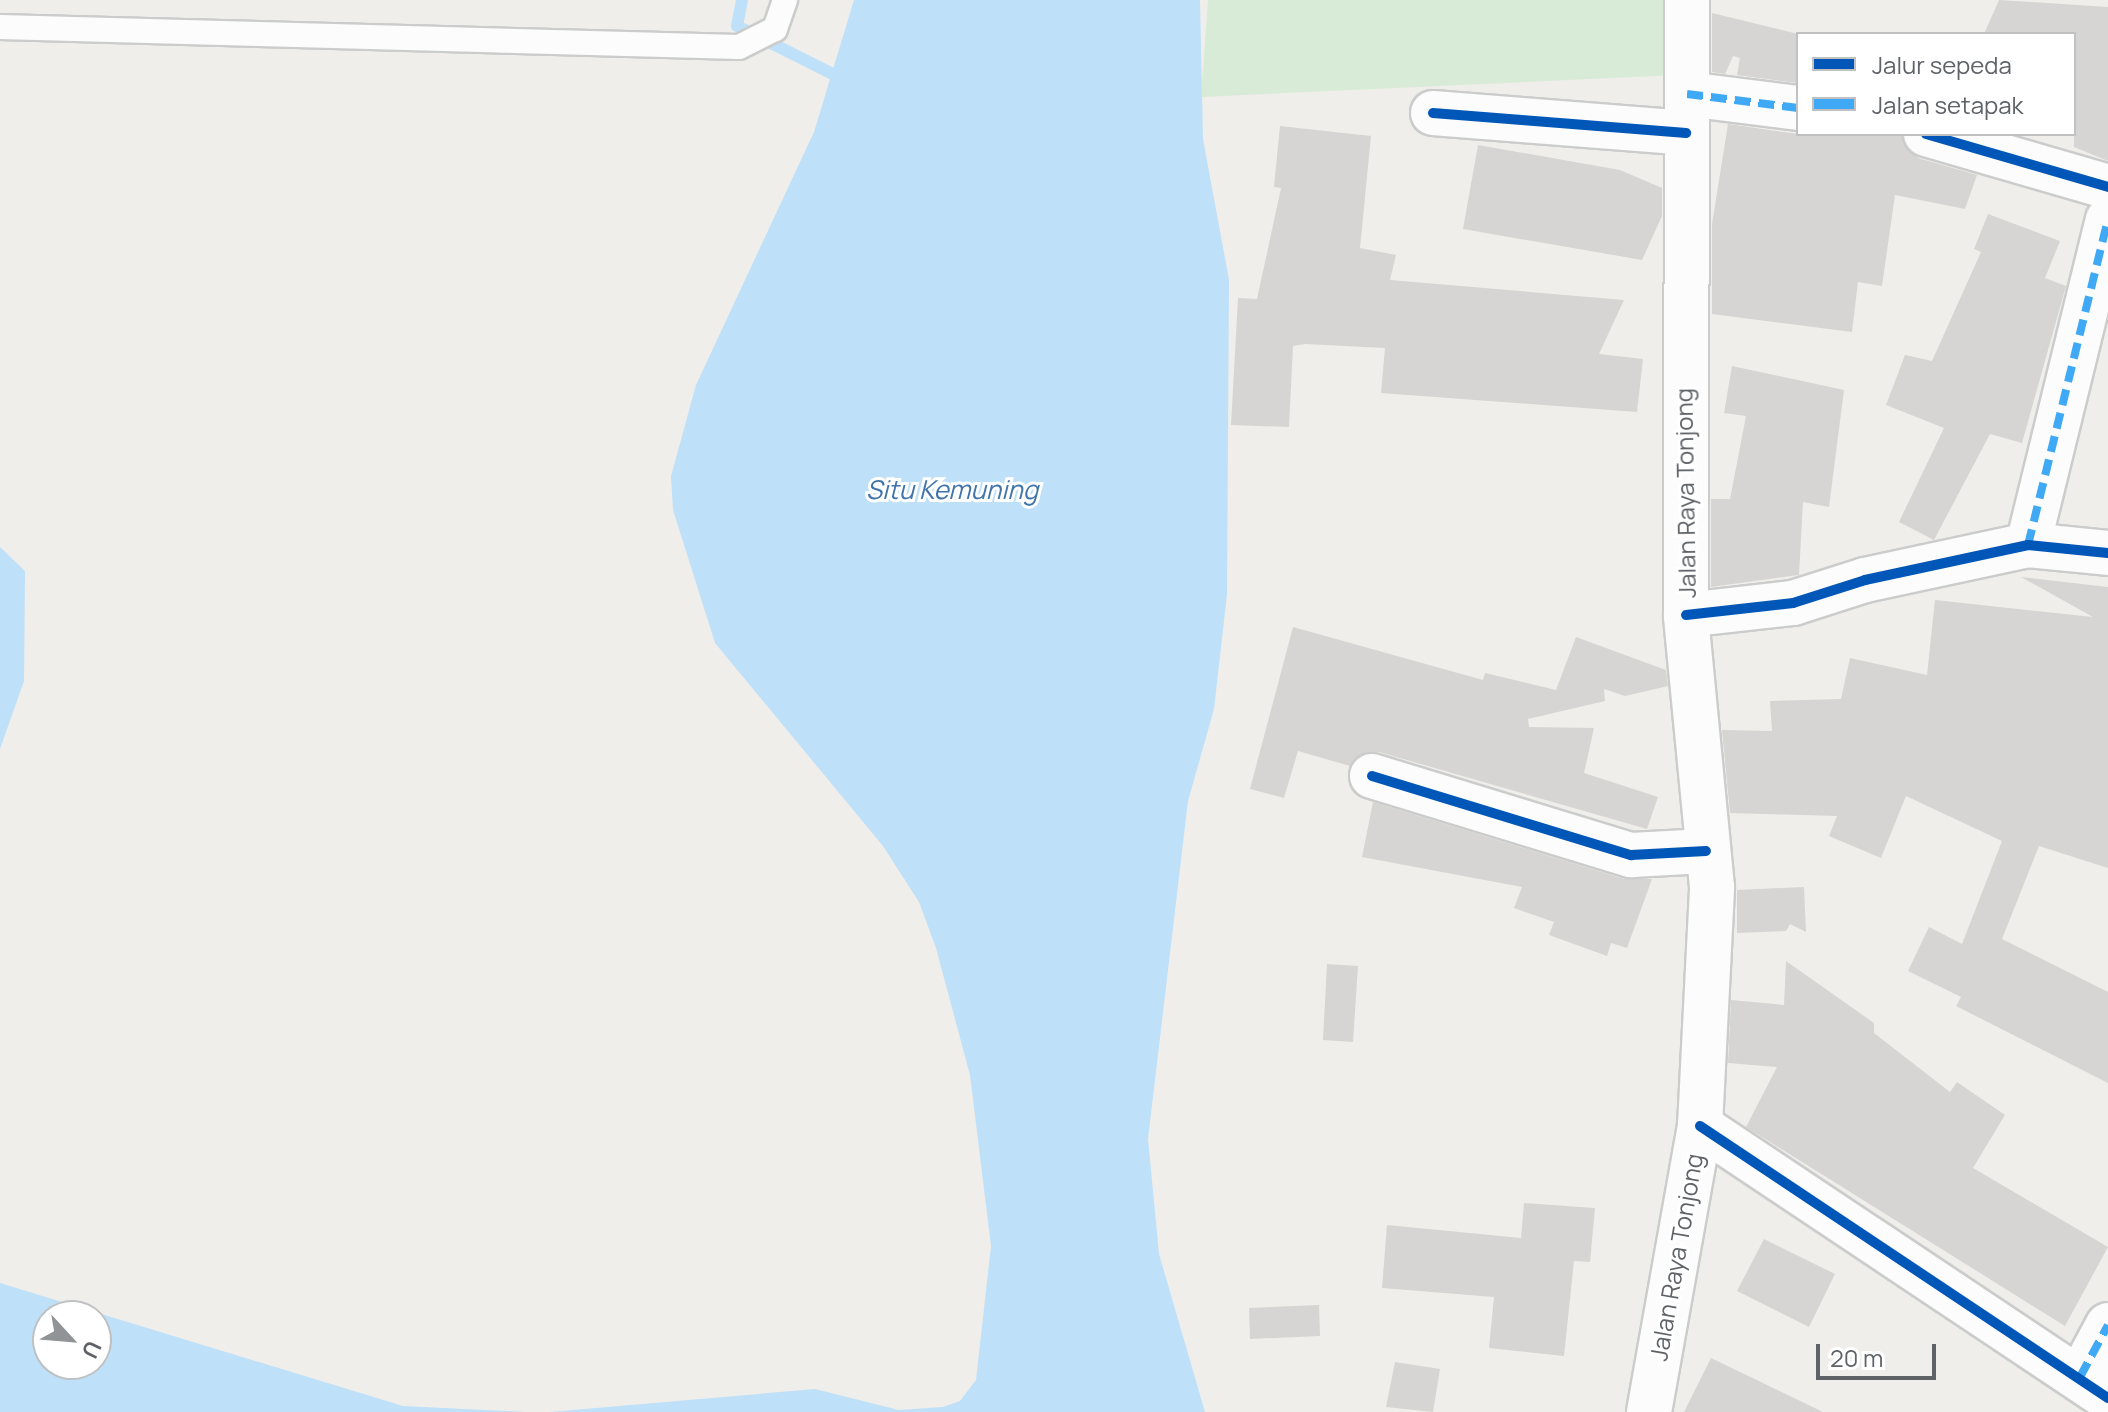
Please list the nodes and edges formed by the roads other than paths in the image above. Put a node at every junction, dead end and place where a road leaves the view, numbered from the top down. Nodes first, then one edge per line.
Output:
1 (785, 0) edge
2 (1687, 0) edge
3 (0, 27) edge
4 (1796, 108) edge
5 (1433, 113) dead end
6 (1686, 114) junction
7 (1933, 136) edge
8 (2108, 187) edge
9 (2108, 220) edge
10 (2028, 545) junction
11 (2108, 553) edge
12 (1686, 615) junction
13 (1372, 776) dead end
14 (1706, 851) junction
15 (1700, 1126) junction
16 (2108, 1325) edge
17 (2094, 1388) edge
18 (1649, 1412) edge

1 - 3 lane
2 - 6 street, Jalan Raya Tonjong
4 - 6 street
5 - 6 street
6 - 12 street, Jalan Raya Tonjong
7 - 8 street
9 - 10 street
10 - 11 street
10 - 12 street
12 - 14 street, Jalan Raya Tonjong
13 - 14 street
14 - 15 street, Jalan Raya Tonjong
15 - 17 street
15 - 18 street, Jalan Raya Tonjong
16 - 17 street

